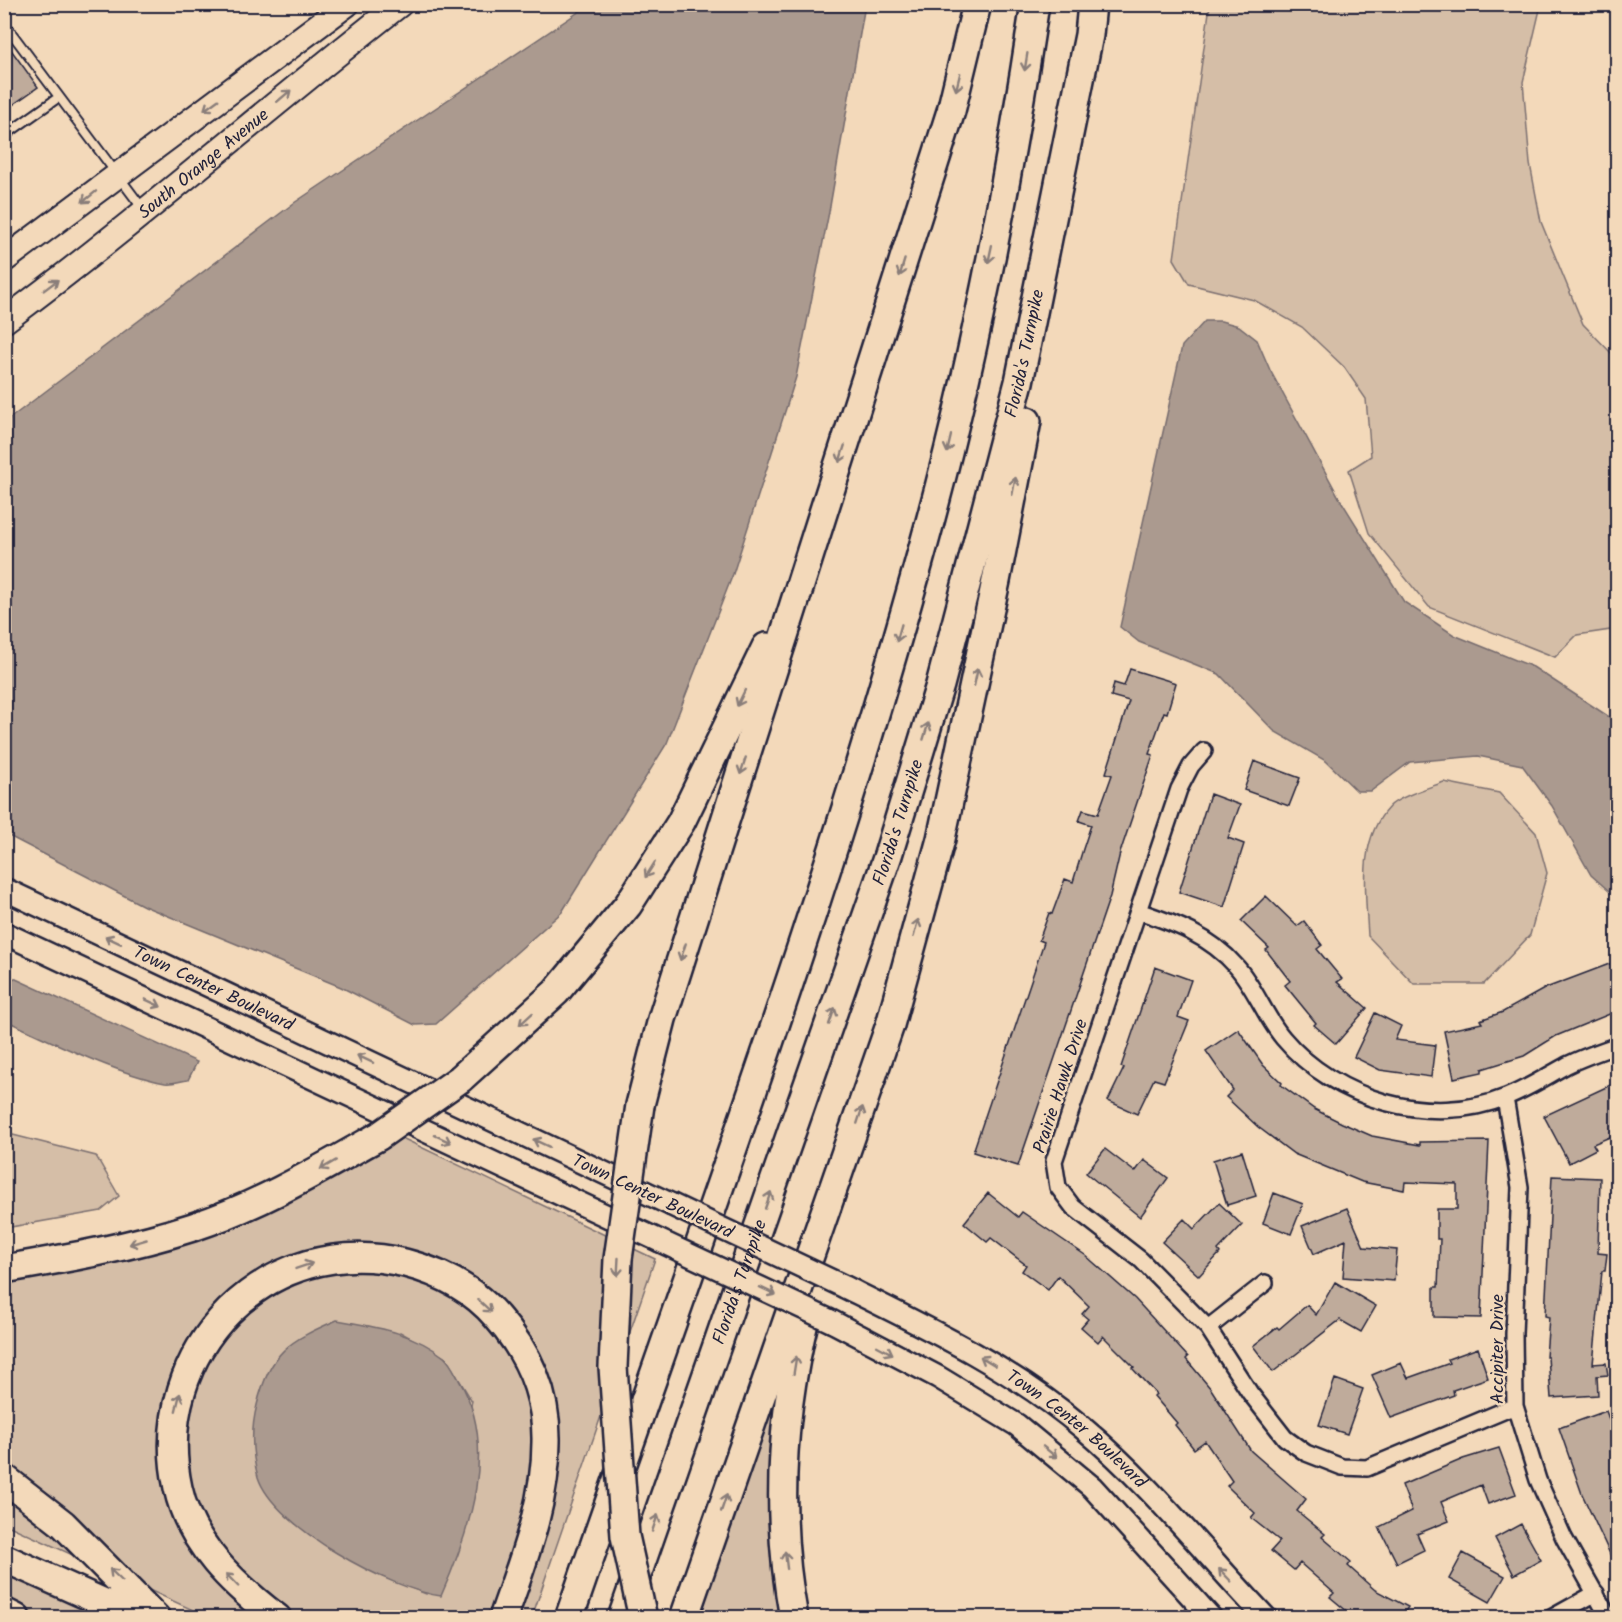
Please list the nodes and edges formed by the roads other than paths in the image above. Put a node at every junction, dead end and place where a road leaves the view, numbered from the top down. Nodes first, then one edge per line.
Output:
1 (347, 4) edge
2 (400, 4) edge
3 (977, 4) edge
4 (1035, 4) edge
5 (1092, 4) edge
6 (4, 23) edge
7 (1089, 35) junction
8 (58, 97) junction
9 (4, 136) edge
10 (117, 174) junction
11 (145, 212) junction
12 (4, 261) edge
13 (4, 321) edge
14 (831, 490) junction
15 (1204, 751) dead end
16 (4, 889) edge
17 (1138, 911) junction
18 (4, 933) edge
19 (1617, 1045) edge
20 (1505, 1098) junction
21 (842, 1170) junction
22 (4, 1269) edge
23 (1265, 1283) dead end
24 (1208, 1328) junction
25 (1515, 1407) junction
26 (4, 1478) edge
27 (4, 1547) edge
28 (4, 1558) edge
29 (75, 1590) junction
30 (1596, 1593) junction
31 (4, 1612) edge
32 (16, 1617) edge
33 (138, 1617) edge
34 (156, 1617) edge
35 (277, 1617) edge
36 (503, 1617) edge
37 (569, 1617) edge
38 (622, 1617) edge
39 (643, 1617) edge
40 (684, 1617) edge
41 (794, 1617) edge
42 (1211, 1617) edge
43 (1266, 1617) edge
44 (1551, 1617) edge
45 (1609, 1617) edge

1 -> 10 main road, South Orange Avenue
11 -> 2 main road, South Orange Avenue
3 -> 14 highway
4 -> 37 highway
5 - 7 highway, Florida's Turnpike
6 - 8 lane
21 -> 7 highway
38 -> 7 highway, Florida's Turnpike
8 - 9 lane
8 - 10 lane
10 - 11 lane
10 -> 12 main road, South Orange Avenue
13 -> 11 main road, South Orange Avenue
14 -> 22 highway, bridge
14 -> 39 highway, bridge
15 - 17 street, Prairie Hawk Drive
43 -> 16 main road, Town Center Boulevard, bridge
17 - 20 street
17 - 24 street, Prairie Hawk Drive
18 -> 42 main road, Town Center Boulevard, bridge
19 - 20 street
20 - 25 street, Accipiter Drive
40 -> 21 highway
41 -> 21 highway
23 - 24 street
24 - 25 street, Prairie Hawk Drive
25 - 30 street, Accipiter Drive
34 -> 26 highway
27 - 29 highway
28 - 29 highway
29 - 33 highway
30 - 44 street
30 - 45 street, Accipiter Drive
31 - 32 highway
35 -> 36 highway

